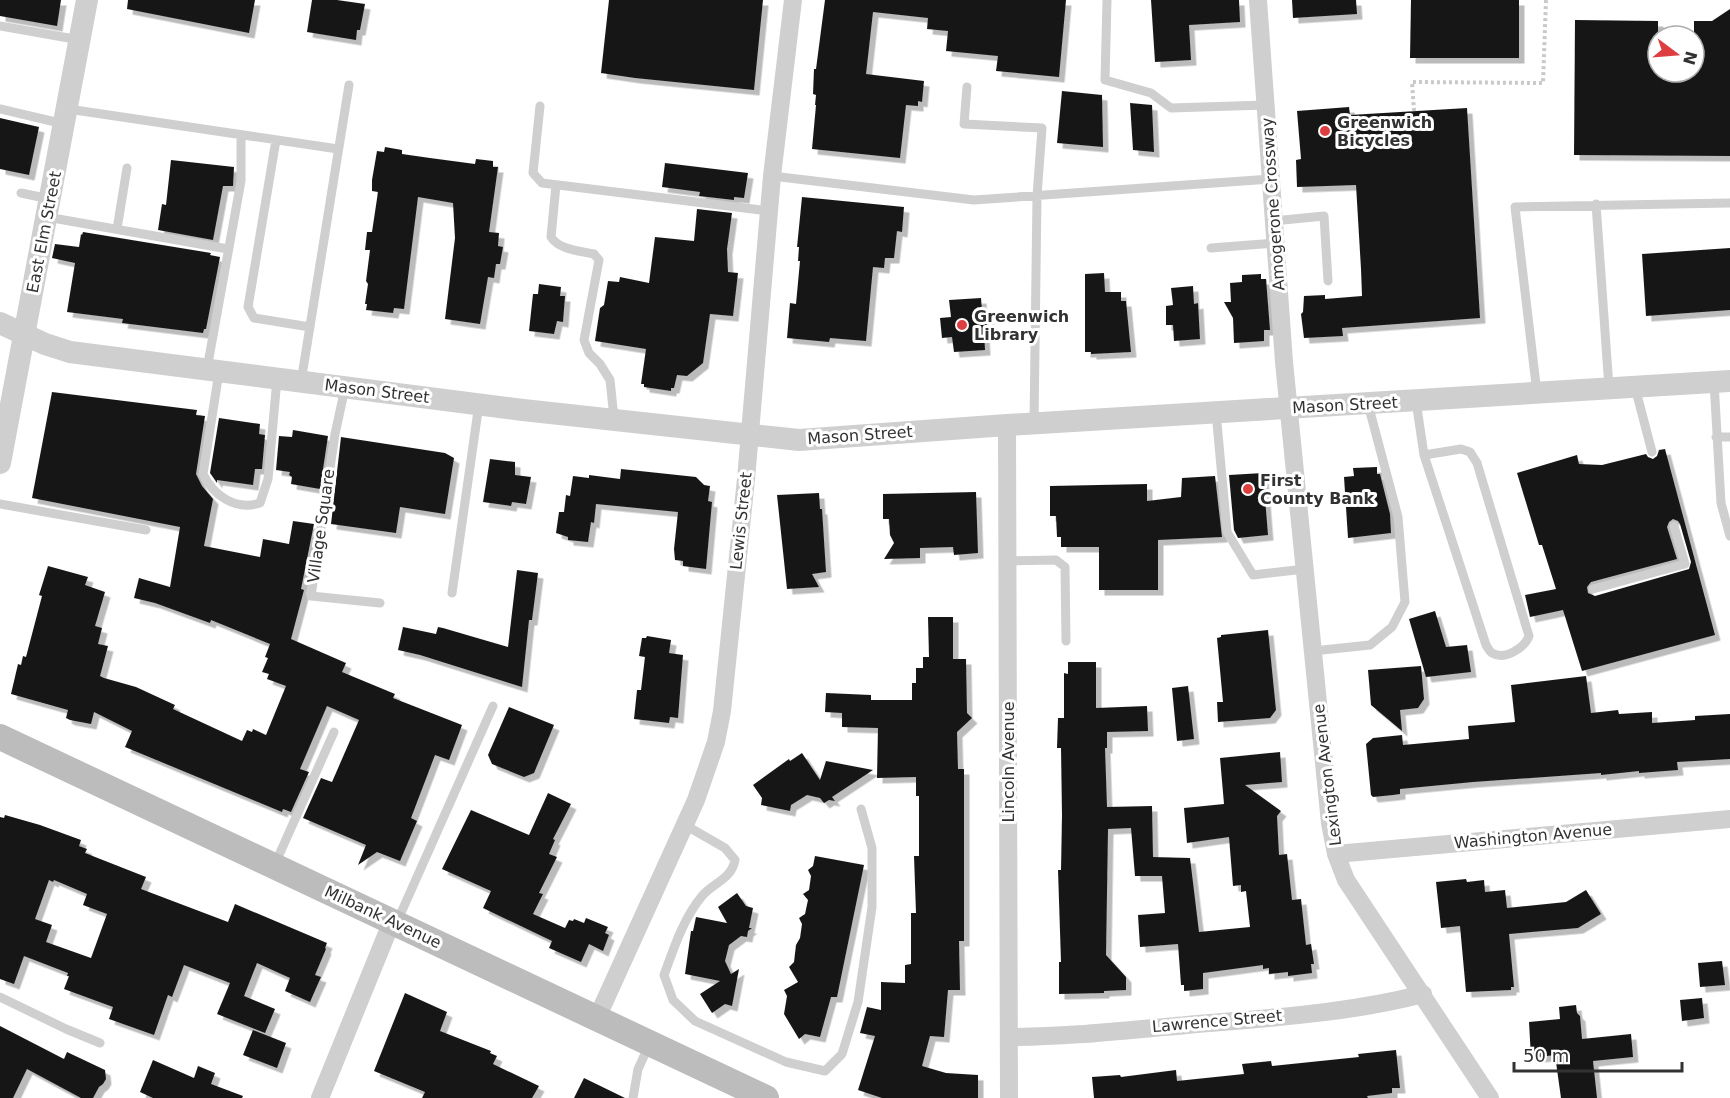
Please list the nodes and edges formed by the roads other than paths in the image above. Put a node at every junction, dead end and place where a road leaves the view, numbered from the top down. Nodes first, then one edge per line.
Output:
1 (87, 0) edge
2 (793, 0) edge
3 (1107, 0) edge
4 (1258, 0) edge
5 (0, 26) edge
6 (80, 40) junction
7 (349, 85) dead end
8 (967, 87) dead end
9 (1266, 105) junction
10 (540, 106) dead end
11 (0, 109) edge
12 (65, 117) junction
13 (241, 135) junction
14 (276, 140) junction
15 (338, 150) junction
16 (127, 168) dead end
17 (772, 176) junction
18 (1270, 179) junction
19 (556, 185) junction
20 (21, 193) dead end
21 (1038, 196) junction
22 (1730, 202) edge
23 (1596, 204) junction
24 (48, 208) junction
25 (769, 211) junction
26 (1274, 220) junction
27 (117, 229) junction
28 (1275, 243) junction
29 (1211, 248) dead end
30 (228, 249) junction
31 (1328, 281) dead end
32 (0, 323) edge
33 (310, 327) junction
34 (24, 335) junction
35 (213, 370) junction
36 (277, 379) junction
37 (1722, 381) edge
38 (301, 382) junction
39 (1635, 387) junction
40 (345, 388) junction
41 (1609, 388) junction
42 (1537, 393) junction
43 (1416, 401) junction
44 (479, 404) junction
45 (1368, 404) junction
46 (1289, 408) junction
47 (1216, 412) junction
48 (614, 418) junction
49 (1034, 423) junction
50 (1007, 425) junction
51 (749, 435) junction
52 (1716, 437) junction
53 (1730, 437) edge
54 (1652, 452) dead end
55 (1424, 454) junction
56 (0, 463) edge
57 (1725, 503) edge
58 (0, 504) edge
59 (1674, 526) dead end
60 (146, 530) dead end
61 (1730, 536) edge
62 (1007, 561) junction
63 (1305, 569) junction
64 (1593, 589) dead end
65 (452, 592) dead end
66 (380, 603) dead end
67 (1066, 641) dead end
68 (1313, 651) junction
69 (493, 706) dead end
70 (334, 732) dead end
71 (0, 737) edge
72 (861, 808) dead end
73 (1730, 819) edge
74 (685, 825) junction
75 (1336, 854) junction
76 (274, 867) junction
77 (394, 923) junction
78 (1423, 994) junction
79 (0, 997) edge
80 (597, 1018) junction
81 (1009, 1037) junction
82 (100, 1043) dead end
83 (651, 1043) junction
84 (320, 1098) edge
85 (633, 1098) edge
86 (766, 1098) edge
87 (1009, 1098) edge
88 (1490, 1098) edge

1 - 6 street, East Elm Street
2 - 17 street, Lewis Street
3 - 9 lane
4 - 9 street, Amogerone Crossway
5 - 6 lane
6 - 12 street, East Elm Street
7 - 15 lane
8 - 21 lane
9 - 18 street, Amogerone Crossway
10 - 19 lane
11 - 12 lane
12 - 13 lane
12 - 24 street, East Elm Street
13 - 14 lane
13 - 30 lane
14 - 15 lane
14 - 33 lane
15 - 33 lane
16 - 27 lane
17 - 21 lane
17 - 25 street, Lewis Street
18 - 21 lane
18 - 26 street, Amogerone Crossway
19 - 25 lane
19 - 48 lane
20 - 24 lane
21 - 49 lane
22 - 23 lane
23 - 41 lane
23 - 42 lane
24 - 27 lane
24 - 34 street, East Elm Street
25 - 51 street, Lewis Street
26 - 28 street, Amogerone Crossway
26 - 31 lane
27 - 30 lane
28 - 29 lane
28 - 46 street, Amogerone Crossway
30 - 35 lane
32 - 34 street, Mason Street
33 - 38 lane
34 - 35 street, Mason Street
34 - 56 street, East Elm Street
35 - 36 street, Mason Street
35 - 36 lane
36 - 38 street, Mason Street
37 - 39 street, Mason Street
37 - 52 lane
38 - 40 street, Mason Street
39 - 41 street, Mason Street
39 - 54 lane
40 - 44 street, Mason Street
40 - 66 lane, Village Square
41 - 42 street, Mason Street
42 - 43 street, Mason Street
43 - 45 street, Mason Street
43 - 55 lane
44 - 48 street, Mason Street
44 - 65 lane
45 - 46 street, Mason Street
45 - 68 lane
46 - 47 street, Mason Street
46 - 63 street, Lexington Avenue
47 - 49 street, Mason Street
47 - 63 lane
48 - 51 street, Mason Street
49 - 50 street, Mason Street
50 - 51 street, Mason Street
50 - 62 street, Lincoln Avenue
51 - 74 street, Lewis Street
52 - 53 lane
52 - 57 lane
55 - 55 lane
57 - 61 lane
58 - 60 lane
59 - 64 lane
62 - 67 lane
62 - 81 street, Lincoln Avenue
63 - 68 street, Lexington Avenue
68 - 75 street, Lexington Avenue
69 - 77 lane
70 - 76 lane
71 - 76 main road, Milbank Avenue
72 - 74 lane
73 - 75 street, Washington Avenue
74 - 80 street, Lewis Street
75 - 78 street, Lexington Avenue
76 - 77 main road, Milbank Avenue
77 - 80 main road, Milbank Avenue
77 - 84 street
78 - 81 street, Lawrence Street
78 - 88 street, Lexington Avenue
79 - 82 lane
80 - 83 main road, Milbank Avenue
81 - 87 street, Lincoln Avenue
83 - 85 lane
83 - 86 main road, Milbank Avenue

